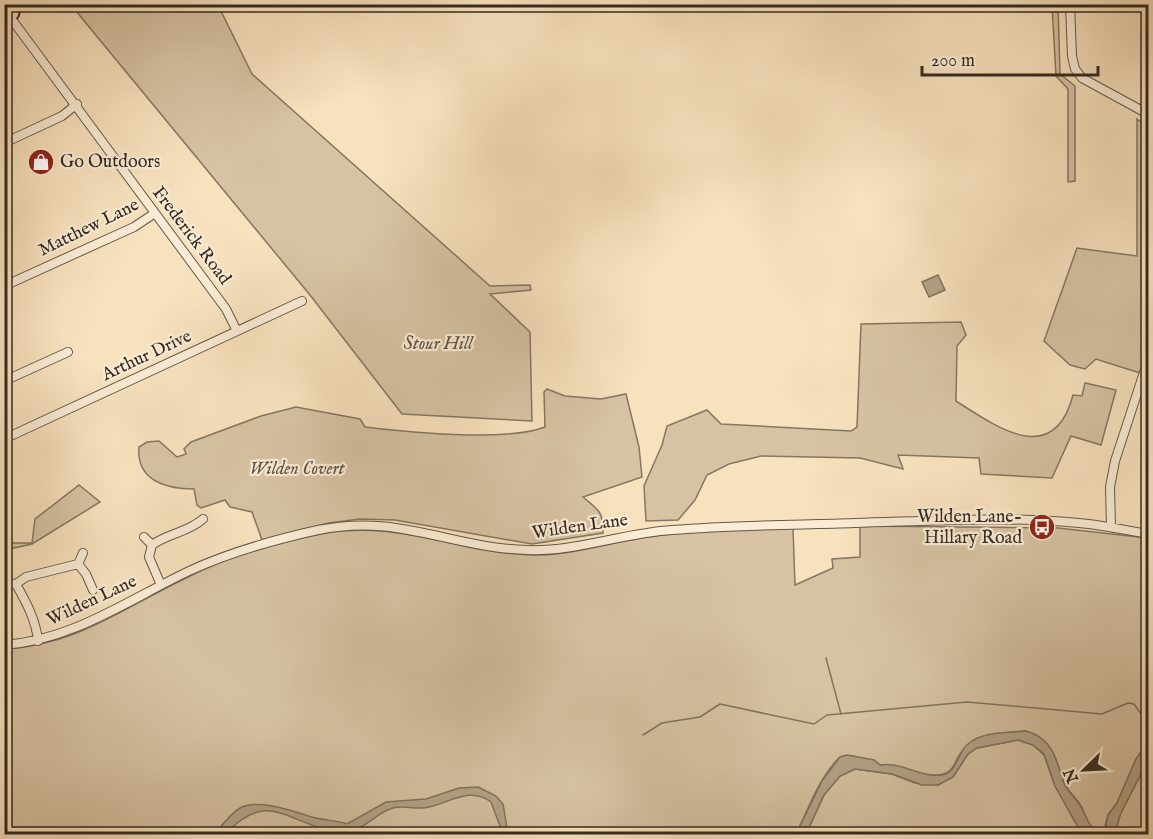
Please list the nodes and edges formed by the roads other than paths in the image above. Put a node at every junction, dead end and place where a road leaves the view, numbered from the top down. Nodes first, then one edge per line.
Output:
1 (16, 4) edge
2 (1070, 4) edge
3 (7, 19) edge
4 (77, 105) junction
5 (1149, 114) edge
6 (4, 142) edge
7 (155, 213) junction
8 (4, 286) edge
9 (302, 301) dead end
10 (237, 331) junction
11 (68, 352) dead end
12 (1149, 360) edge
13 (4, 381) edge
14 (4, 439) edge
15 (203, 519) dead end
16 (1111, 526) junction
17 (1149, 534) edge
18 (144, 537) dead end
19 (152, 545) junction
20 (83, 553) dead end
21 (78, 564) junction
22 (4, 584) edge
23 (16, 584) junction
24 (161, 585) junction
25 (93, 590) dead end
26 (38, 641) junction
27 (4, 645) edge

1 - 3 highway
2 - 5 street
3 - 4 street, Frederick Road
4 - 6 street
4 - 7 street, Frederick Road
7 - 8 street, Matthew Lane
7 - 10 street, Frederick Road
9 - 10 street, Arthur Drive
10 - 14 street, Arthur Drive
11 - 13 street
12 - 16 street
15 - 19 street
16 - 17 street, Wilden Lane
16 - 24 street, Wilden Lane
18 - 19 street
19 - 24 street
20 - 21 street
21 - 23 street
21 - 25 street
22 - 23 street
23 - 26 street
24 - 26 street, Wilden Lane
26 - 27 street, Wilden Lane

